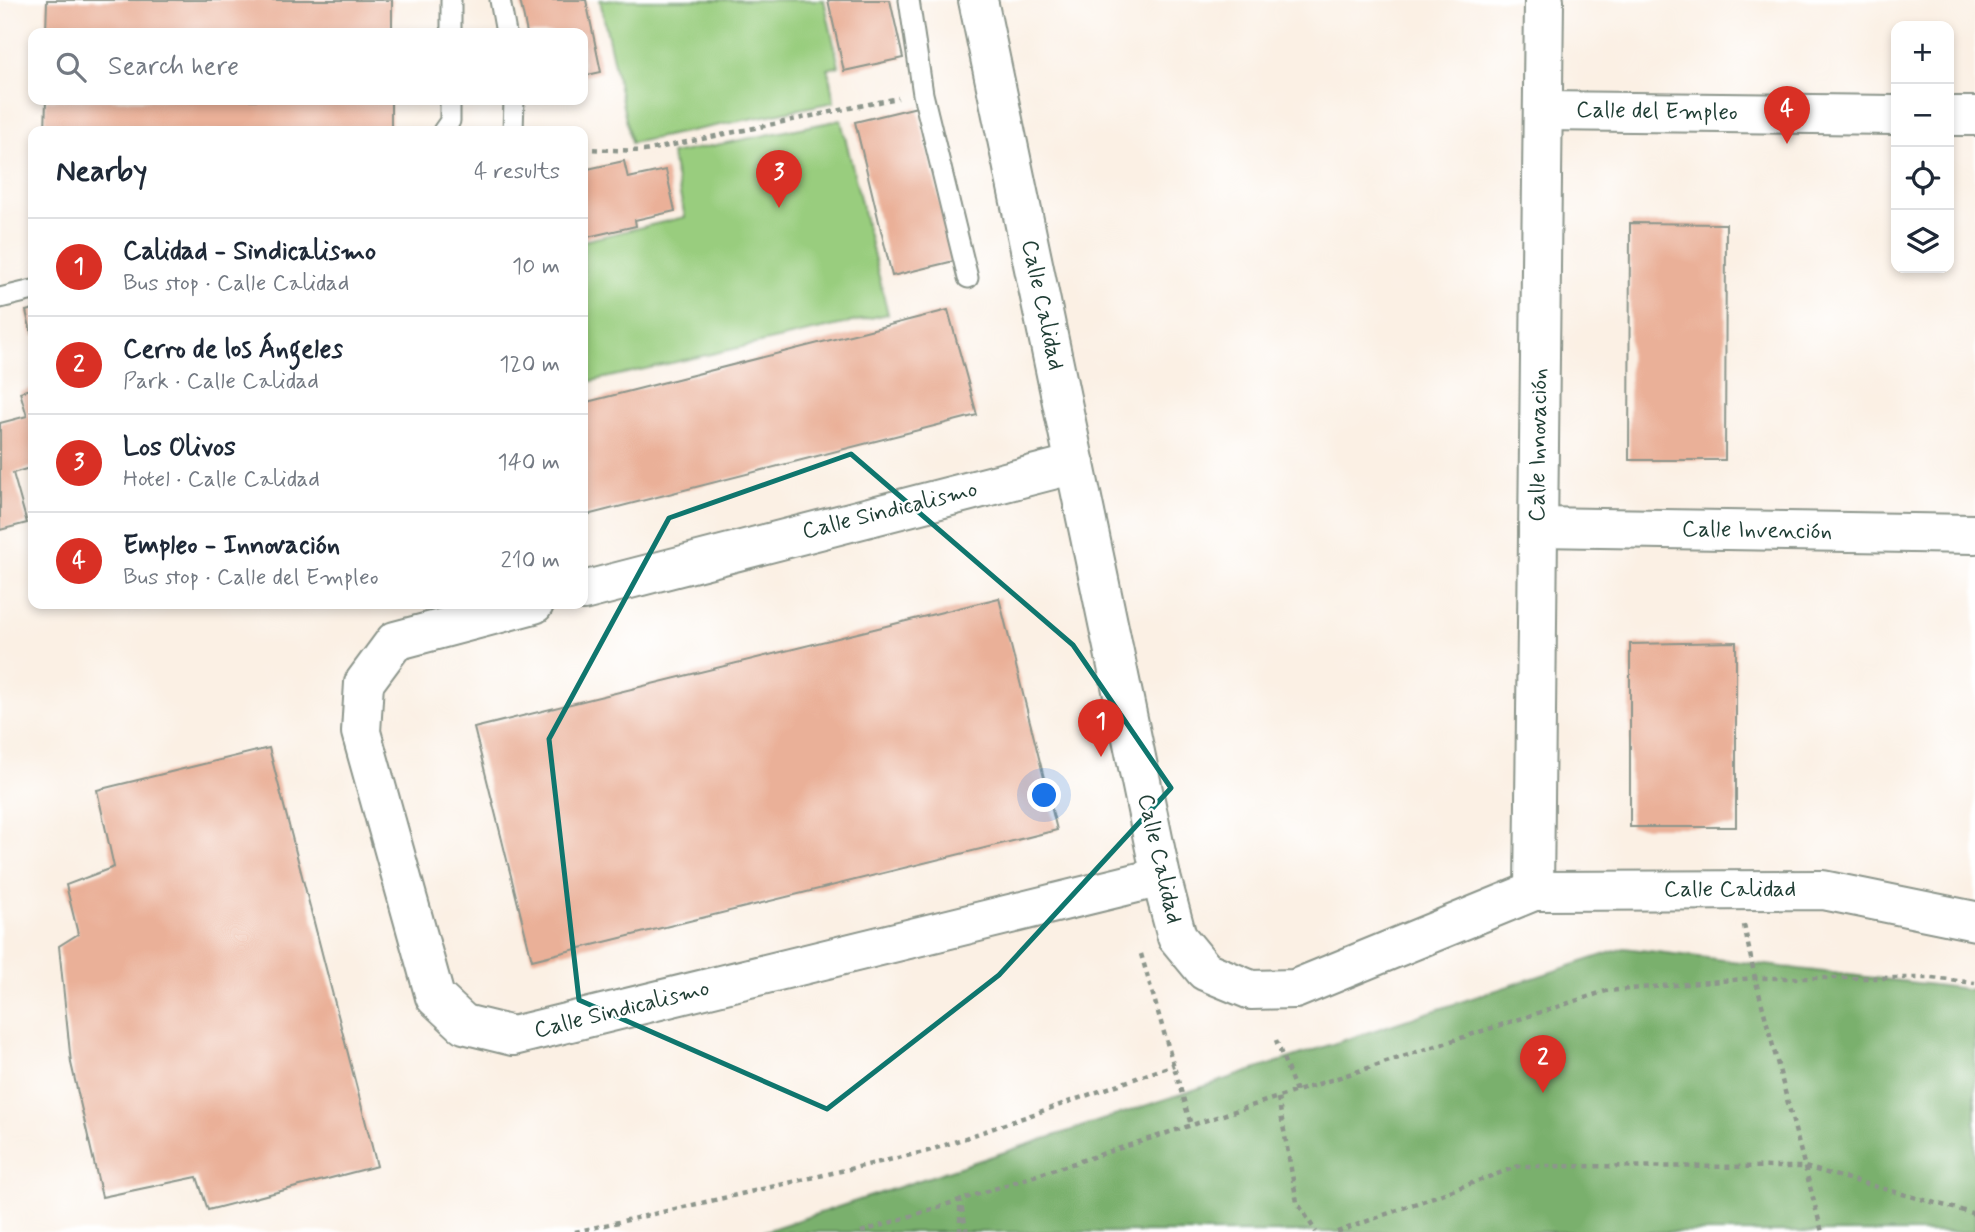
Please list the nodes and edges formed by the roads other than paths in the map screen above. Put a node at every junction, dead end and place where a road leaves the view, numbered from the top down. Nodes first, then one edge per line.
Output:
1 (451, 0) edge
2 (500, 0) edge
3 (908, 0) edge
4 (978, 0) edge
5 (1544, 0) edge
6 (451, 28) edge
7 (505, 28) edge
8 (450, 105) edge
9 (514, 105) edge
10 (1543, 111) junction
11 (1891, 115) edge
12 (1954, 116) edge
13 (1975, 116) edge
14 (446, 126) edge
15 (513, 126) edge
16 (968, 278) dead end
17 (28, 291) edge
18 (0, 298) edge
19 (1075, 464) junction
20 (1538, 527) junction
21 (1975, 534) edge
22 (588, 590) edge
23 (515, 609) edge
24 (1161, 877) junction
25 (1534, 891) junction
26 (1975, 921) edge

1 - 6 lane
2 - 7 lane
3 - 16 lane
4 - 19 street, Calle Calidad
5 - 10 street, Calle Innovación
8 - 14 lane
9 - 15 lane
10 - 11 street, Calle del Empleo
10 - 20 street, Calle Innovación
12 - 13 street
17 - 18 lane
19 - 22 street, Calle Sindicalismo
19 - 24 street, Calle Calidad
20 - 21 street, Calle Invención
20 - 25 street, Calle Innovación
23 - 24 street, Calle Sindicalismo
24 - 25 street, Calle Calidad
25 - 26 street, Calle Calidad

